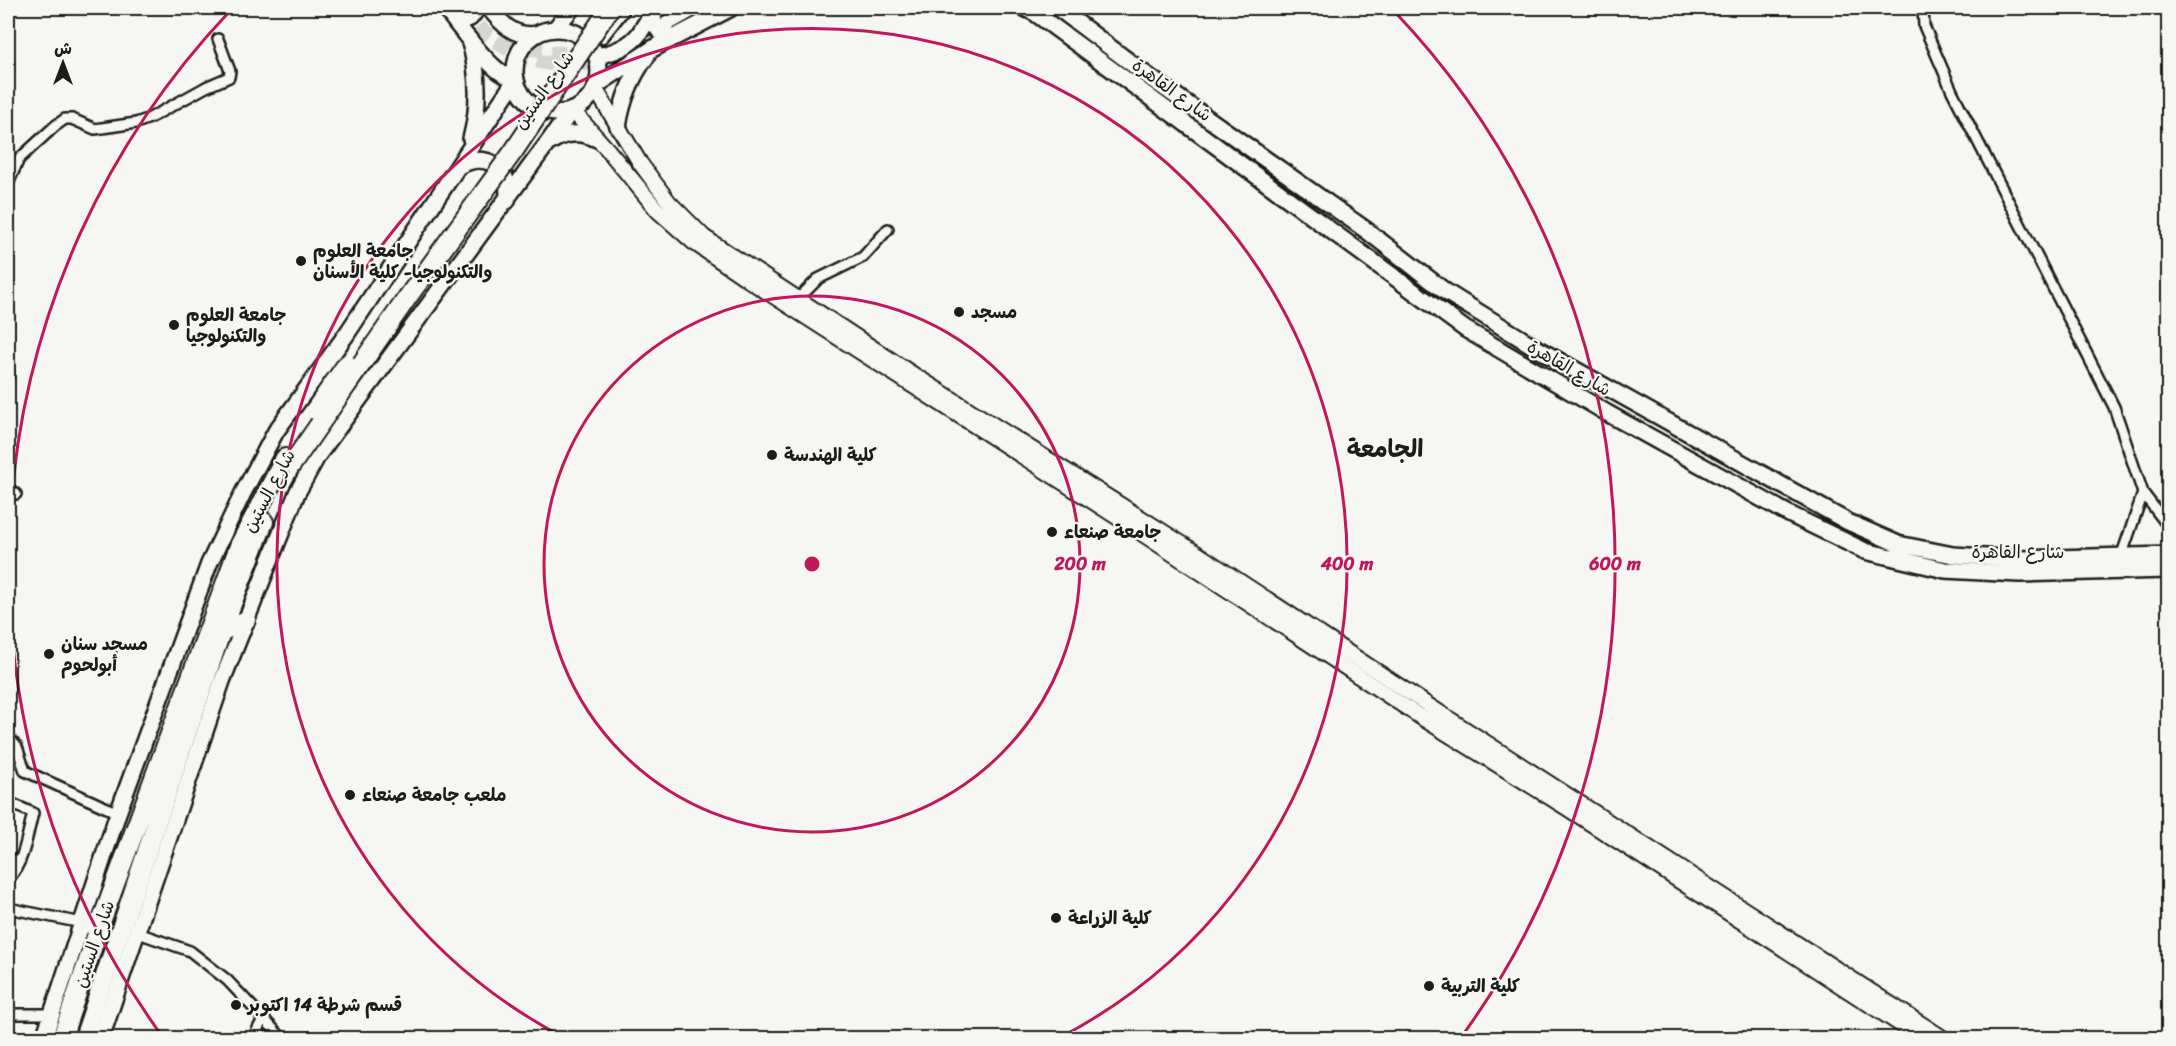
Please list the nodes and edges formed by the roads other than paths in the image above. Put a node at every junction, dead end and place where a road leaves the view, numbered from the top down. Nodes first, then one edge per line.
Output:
1 (445, 8) edge
2 (478, 8) edge
3 (489, 8) edge
4 (572, 8) edge
5 (600, 8) edge
6 (610, 8) edge
7 (622, 8) edge
8 (693, 8) edge
9 (731, 8) edge
10 (1024, 8) edge
11 (1059, 8) edge
12 (1923, 8) edge
13 (665, 12) edge
14 (460, 13) edge
15 (555, 29) junction
16 (537, 34) junction
17 (673, 38) junction
18 (218, 39) dead end
19 (469, 39) junction
20 (652, 50) junction
21 (594, 51) junction
22 (516, 78) junction
23 (596, 87) junction
24 (572, 110) junction
25 (618, 128) junction
26 (597, 139) junction
27 (549, 143) junction
28 (467, 152) junction
29 (8, 161) edge
30 (459, 166) junction
31 (13, 170) junction
32 (8, 184) edge
33 (507, 201) junction
34 (664, 207) junction
35 (888, 229) dead end
36 (799, 298) junction
37 (8, 365) edge
38 (8, 376) edge
39 (958, 408) junction
40 (974, 418) junction
41 (289, 461) junction
42 (2143, 493) junction
43 (1800, 494) junction
44 (1789, 514) junction
45 (2169, 526) edge
46 (2164, 553) edge
47 (2121, 557) junction
48 (2103, 564) junction
49 (2143, 570) junction
50 (2169, 570) edge
51 (2169, 580) edge
52 (246, 620) junction
53 (221, 632) junction
54 (1431, 707) junction
55 (1419, 716) junction
56 (8, 737) edge
57 (8, 802) edge
58 (1570, 803) junction
59 (118, 813) junction
60 (8, 858) edge
61 (20, 861) junction
62 (8, 880) edge
63 (8, 908) edge
64 (91, 924) junction
65 (138, 933) junction
66 (123, 948) junction
67 (8, 1014) edge
68 (52, 1014) junction
69 (263, 1019) junction
70 (44, 1038) edge
71 (62, 1038) edge
72 (84, 1038) edge
73 (101, 1038) edge
74 (254, 1038) edge
75 (282, 1038) edge
76 (1921, 1038) edge
77 (1943, 1038) edge

1 - 14 main road
2 - 14 main road
3 - 16 main road
4 - 15 main road, شارع الستين
5 - 41 highway, شارع الستين, bridge
6 - 41 highway, شارع الستين, bridge
7 - 21 main road, شارع الستين
8 - 13 main road
9 - 17 main road
10 - 44 main road, شارع القاهرة
11 - 43 main road, شارع القاهرة
12 - 42 street
13 - 17 main road
13 - 21 main road
14 - 19 main road
15 - 16 main road
15 - 21 main road
16 - 22 main road
17 - 20 main road
18 - 31 street
19 - 22 main road
19 - 28 main road
20 - 23 main road
20 - 25 main road
21 - 23 main road
22 - 24 main road
22 - 28 main road, شارع الستين
23 - 24 main road
23 - 25 street
24 - 26 street
24 - 27 main road, شارع الستين
25 - 34 street
26 - 27 main road
26 - 34 street
27 - 33 main road, شارع الستين
28 - 30 main road, شارع الستين
29 - 31 street
30 - 33 main road
30 - 59 main road, شارع الستين
31 - 32 street
33 - 52 main road, شارع الستين
34 - 36 street
34 - 39 street
35 - 36 street
36 - 39 street
37 - 38 street
39 - 40 street
40 - 54 street
40 - 55 street
41 - 53 highway, شارع الستين
41 - 64 highway, شارع الستين
42 - 45 street
42 - 47 street
43 - 44 main road
43 - 48 main road, شارع القاهرة
44 - 48 main road, شارع القاهرة
46 - 47 main road, شارع القاهرة
47 - 48 main road, شارع القاهرة
48 - 49 main road, شارع القاهرة
49 - 50 main road, شارع القاهرة
49 - 51 main road
52 - 53 highway
52 - 65 main road, شارع الستين
53 - 66 highway, شارع الستين
54 - 55 street
54 - 58 street
55 - 58 street
56 - 59 street
57 - 61 street
58 - 76 street
58 - 77 street
59 - 64 main road, شارع الستين
60 - 61 street
61 - 62 street
63 - 64 street
64 - 68 main road, شارع الستين
64 - 71 highway, شارع الستين
65 - 66 main road, شارع الستين
65 - 69 street
66 - 72 highway, شارع الستين
66 - 73 main road, شارع الستين
67 - 68 street
68 - 70 main road, شارع الستين
69 - 74 street
69 - 75 street

